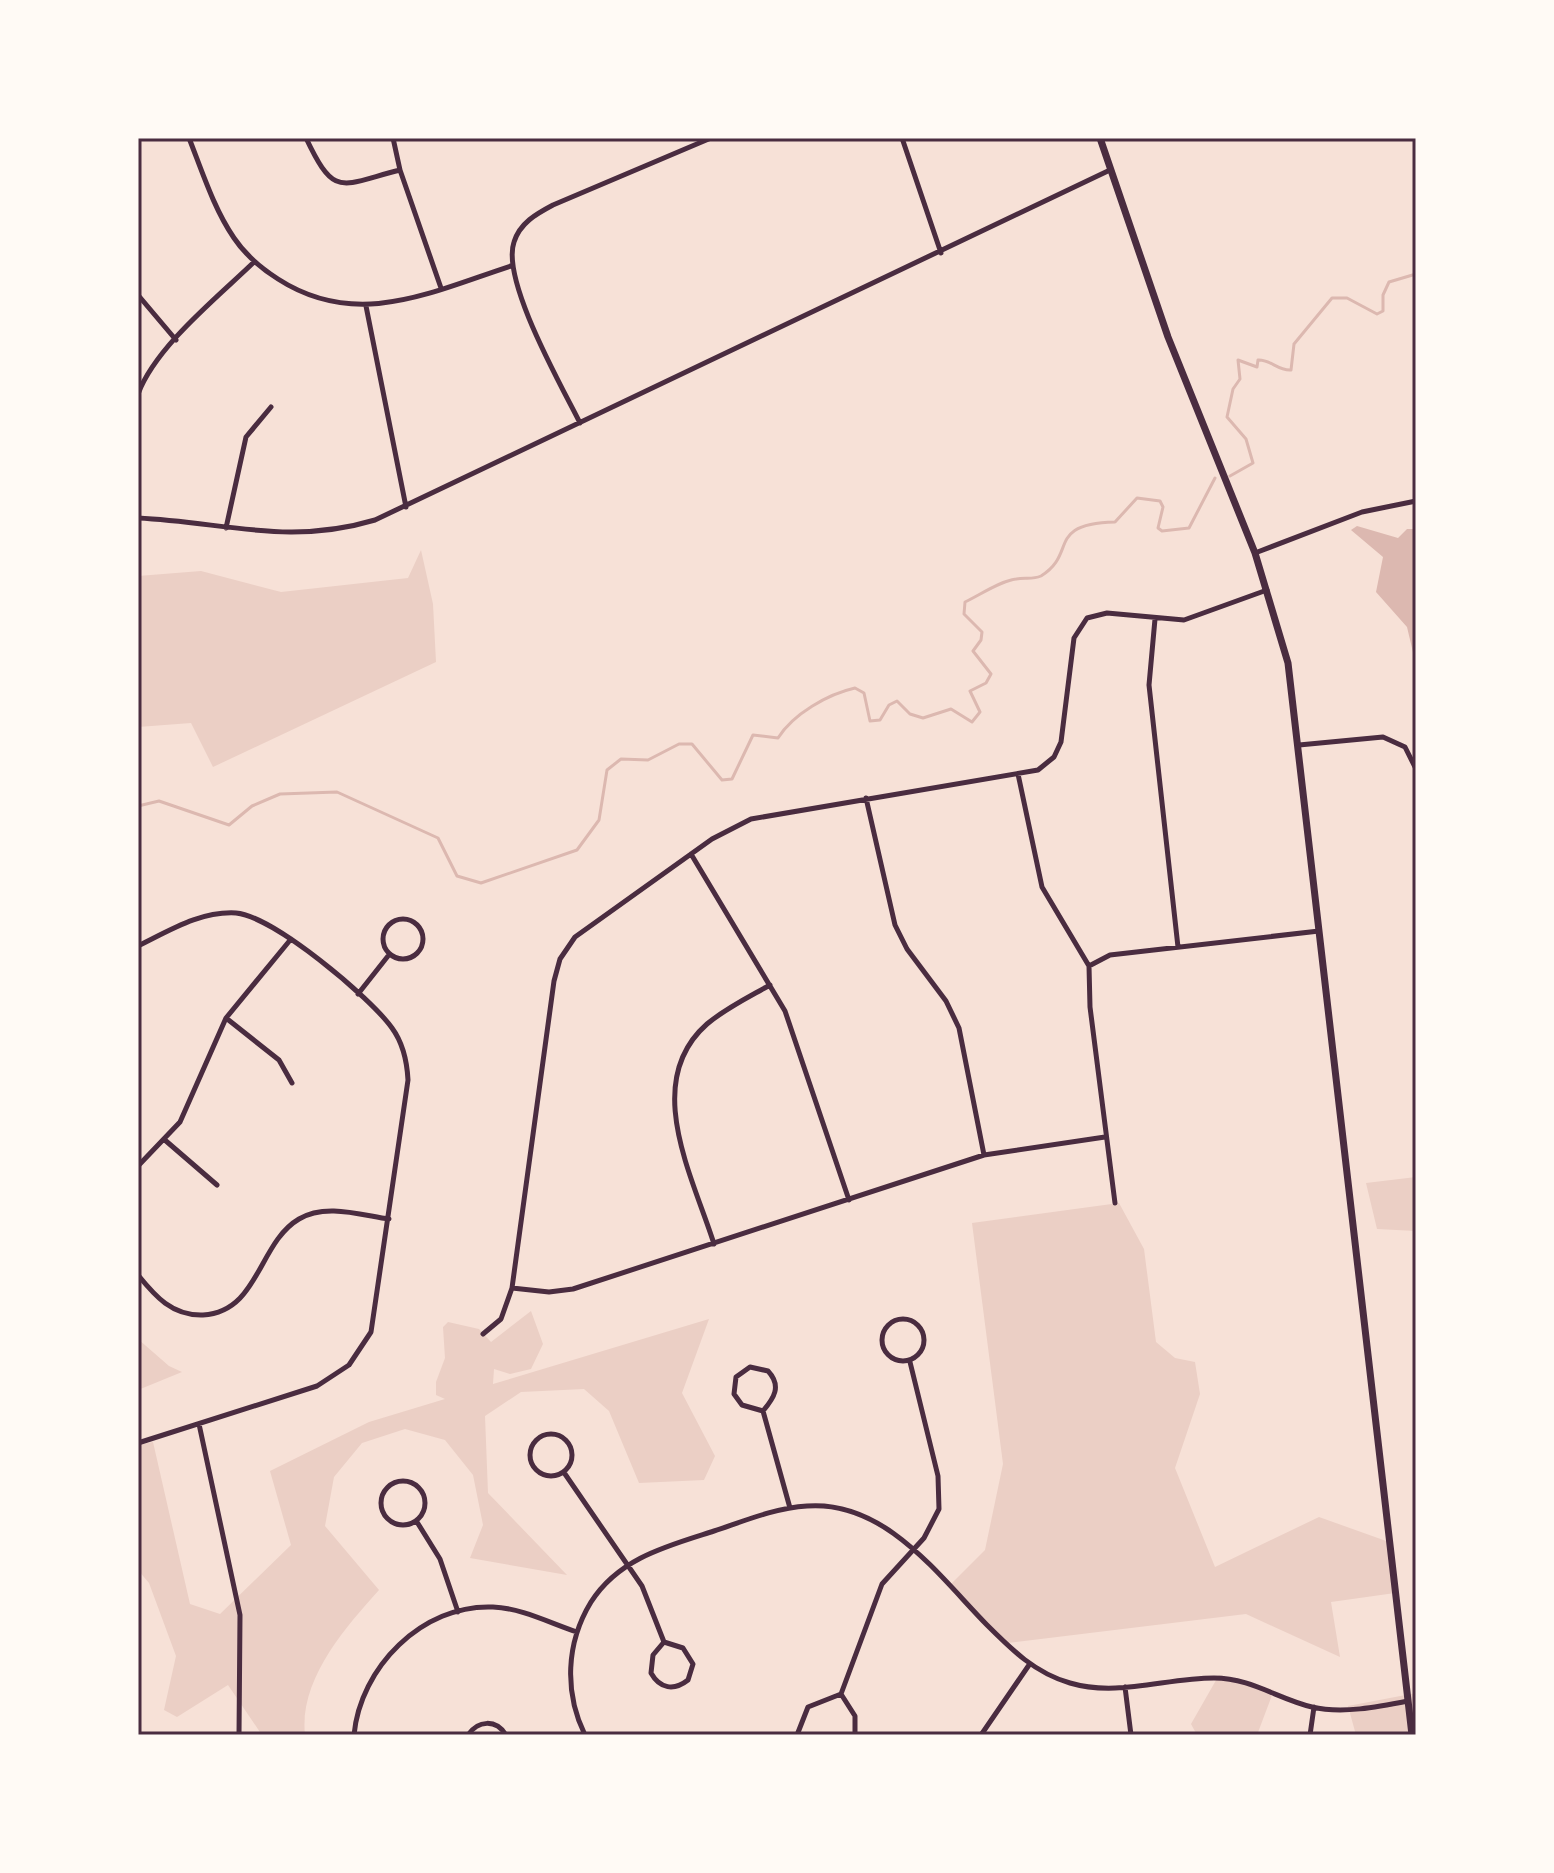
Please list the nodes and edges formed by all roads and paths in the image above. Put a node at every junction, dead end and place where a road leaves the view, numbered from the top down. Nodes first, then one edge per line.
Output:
1 (189, 138) edge
2 (306, 138) edge
3 (393, 138) edge
4 (711, 138) edge
5 (902, 138) edge
6 (1100, 138) edge
7 (400, 170) junction
8 (1110, 170) junction
9 (941, 253) junction
10 (254, 262) junction
11 (511, 266) junction
12 (441, 288) junction
13 (138, 295) edge
14 (366, 306) junction
15 (176, 340) junction
16 (138, 394) edge
17 (271, 407) dead end
18 (580, 423) junction
19 (1416, 501) edge
20 (406, 507) junction
21 (138, 518) edge
22 (226, 528) junction
23 (1255, 553) junction
24 (1267, 590) junction
25 (1155, 619) junction
26 (1299, 745) junction
27 (1416, 769) edge
28 (1018, 774) junction
29 (866, 798) junction
30 (691, 854) junction
31 (1319, 931) junction
32 (291, 939) junction
33 (138, 946) edge
34 (1178, 947) junction
35 (388, 956) junction
36 (1089, 966) junction
37 (770, 985) junction
38 (358, 994) junction
39 (226, 1018) junction
40 (292, 1083) dead end
41 (1105, 1137) junction
42 (166, 1141) junction
43 (984, 1155) junction
44 (138, 1166) edge
45 (217, 1185) dead end
46 (849, 1200) junction
47 (1115, 1203) dead end
48 (389, 1219) junction
49 (714, 1244) junction
50 (138, 1275) edge
51 (512, 1288) junction
52 (483, 1334) dead end
53 (910, 1362) junction
54 (763, 1411) junction
55 (199, 1424) junction
56 (138, 1443) edge
57 (565, 1474) junction
58 (790, 1508) junction
59 (417, 1522) junction
60 (914, 1552) junction
61 (628, 1565) junction
62 (458, 1612) junction
63 (577, 1632) junction
64 (664, 1642) junction
65 (1029, 1665) junction
66 (1125, 1687) junction
67 (841, 1694) junction
68 (1408, 1701) junction
69 (1314, 1707) junction
70 (239, 1735) edge
71 (354, 1735) edge
72 (468, 1735) edge
73 (506, 1735) edge
74 (585, 1735) edge
75 (797, 1735) edge
76 (855, 1735) edge
77 (981, 1735) edge
78 (1131, 1735) edge
79 (1310, 1735) edge
80 (1412, 1735) edge

1 - 10 street
2 - 7 street
3 - 7 street
4 - 11 street
5 - 9 street
6 - 8 main road
7 - 12 street
8 - 9 street
8 - 23 main road
9 - 18 street
10 - 14 street
10 - 15 street
11 - 12 street
11 - 18 street
12 - 14 street
13 - 15 street
14 - 20 street
15 - 16 street
17 - 22 street
18 - 20 street
19 - 23 street
20 - 22 street
21 - 22 street
23 - 24 main road
24 - 25 street
24 - 26 main road
25 - 28 street
25 - 34 street
26 - 27 street
26 - 31 main road
28 - 29 street
28 - 36 street
29 - 30 street
29 - 43 street
30 - 37 street
30 - 51 street
31 - 34 street
31 - 68 main road
32 - 33 street
32 - 38 street
32 - 39 street
34 - 36 street
35 - 35 street
35 - 38 street
36 - 41 street
37 - 46 street
37 - 49 street
38 - 48 street
39 - 40 street
39 - 42 street
41 - 43 street
41 - 47 street
42 - 44 street
42 - 45 street
43 - 46 street
46 - 49 street
48 - 50 street
48 - 55 street
49 - 51 street
51 - 52 street
53 - 53 street
53 - 60 street
54 - 54 street
54 - 58 street
55 - 56 street
55 - 70 street
57 - 57 street
57 - 61 street
58 - 60 street
58 - 61 street
59 - 59 street
59 - 62 street
60 - 65 street
60 - 67 street
61 - 63 street
61 - 64 street
62 - 63 street
62 - 71 street
63 - 74 street
64 - 64 street
65 - 66 street
65 - 77 street
66 - 69 street
66 - 78 street
67 - 75 street
67 - 76 street
68 - 69 street
68 - 80 main road
69 - 79 street
72 - 73 street

